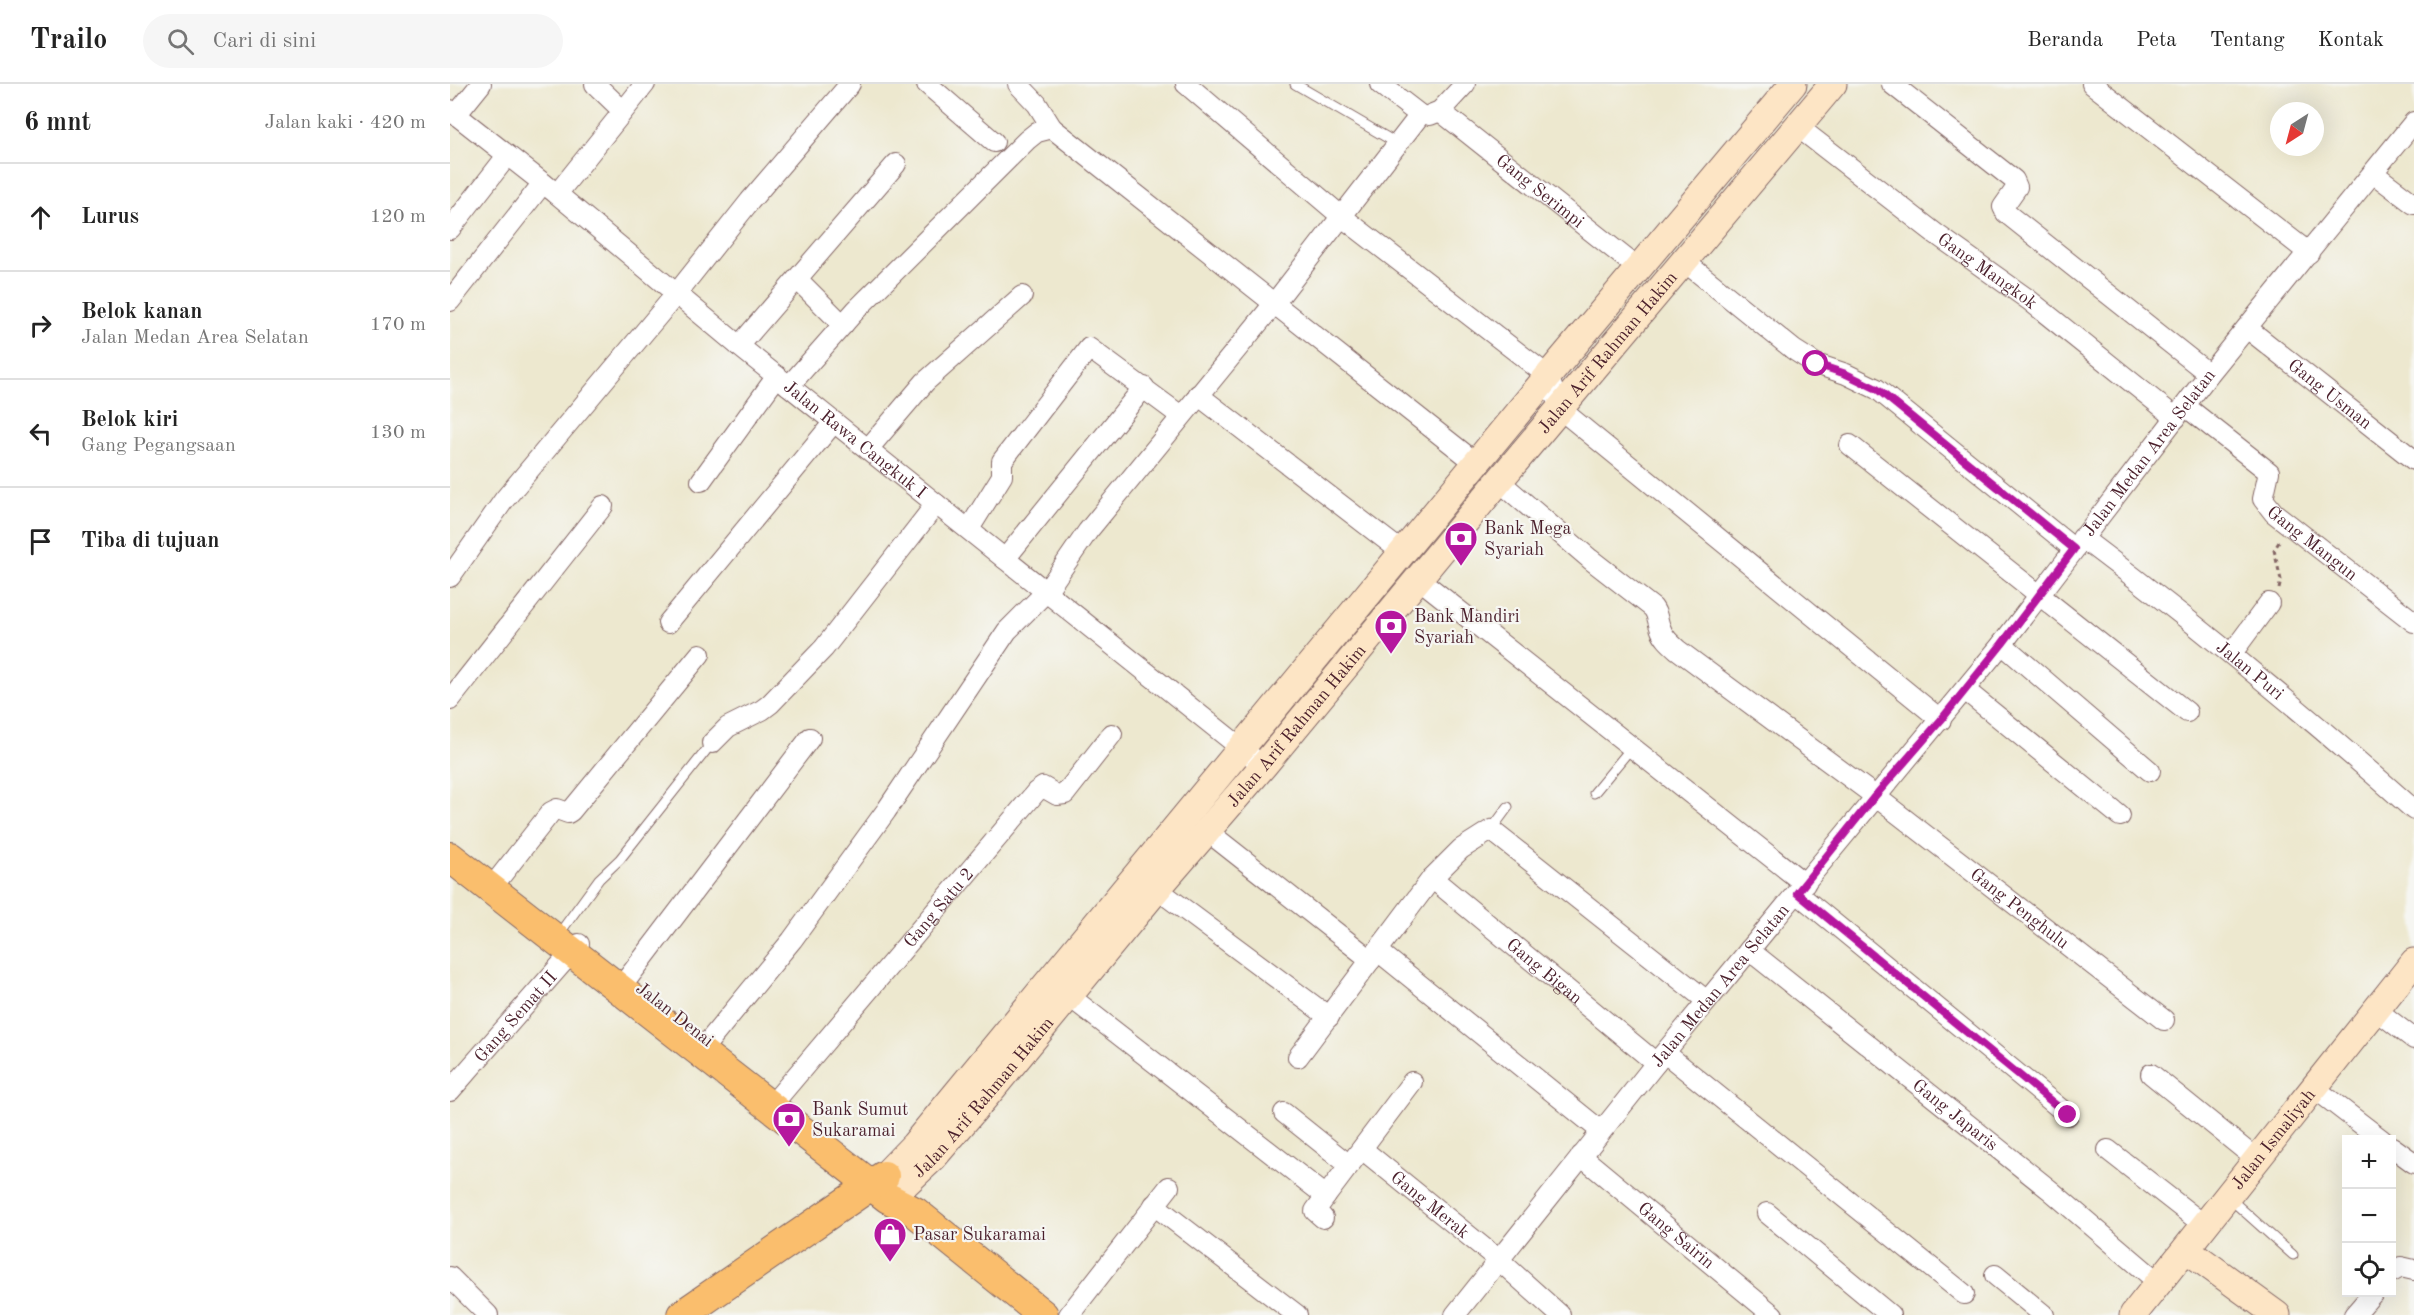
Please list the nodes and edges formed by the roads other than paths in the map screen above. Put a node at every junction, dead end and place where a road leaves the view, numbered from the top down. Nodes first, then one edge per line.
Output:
1 (481, 84) edge
2 (595, 84) edge
3 (645, 84) edge
4 (850, 84) edge
5 (927, 84) edge
6 (1018, 84) edge
7 (1186, 84) edge
8 (1295, 84) edge
9 (1380, 84) edge
10 (1465, 84) edge
11 (1793, 84) edge
12 (1833, 84) edge
13 (1892, 84) edge
14 (2092, 84) edge
15 (623, 111) junction
16 (1440, 111) junction
17 (453, 113) edge
18 (1420, 115) junction
19 (2414, 122) edge
20 (1798, 127) junction
21 (1052, 128) junction
22 (994, 142) dead end
23 (1398, 144) junction
24 (507, 156) junction
25 (896, 164) dead end
26 (2373, 173) junction
27 (550, 188) junction
28 (2414, 204) edge
29 (1341, 216) junction
30 (450, 229) edge
31 (2309, 253) junction
32 (1685, 262) junction
33 (1639, 269) junction
34 (798, 279) junction
35 (677, 293) junction
36 (1022, 296) dead end
37 (450, 301) edge
38 (1273, 305) junction
39 (843, 325) junction
40 (2247, 328) junction
41 (739, 346) junction
42 (2209, 374) junction
43 (1548, 376) junction
44 (783, 381) junction
45 (1144, 387) junction
46 (1198, 395) junction
47 (1560, 409) junction
48 (2180, 412) junction
49 (1181, 416) junction
50 (834, 422) junction
51 (1850, 445) dead end
52 (868, 449) junction
53 (2414, 460) edge
54 (1476, 463) junction
55 (701, 481) dead end
56 (1499, 481) junction
57 (936, 504) junction
58 (603, 506) dead end
59 (969, 529) junction
60 (2078, 544) junction
61 (1402, 552) junction
62 (1005, 559) junction
63 (450, 577) edge
64 (1419, 579) junction
65 (1046, 592) junction
66 (2041, 595) junction
67 (2269, 603) road end
68 (2414, 622) edge
69 (668, 623) dead end
70 (2002, 644) junction
71 (2232, 653) junction
72 (700, 654) dead end
73 (1965, 690) junction
74 (450, 700) edge
75 (2187, 712) dead end
76 (1941, 720) junction
77 (1112, 734) dead end
78 (810, 738) dead end
79 (712, 743) joint
80 (1632, 747) junction
81 (1241, 749) junction
82 (1264, 765) junction
83 (2150, 771) dead end
84 (1594, 793) dead end
85 (1875, 796) junction
86 (1508, 807) dead end
87 (2414, 810) edge
88 (2120, 816) dead end
89 (1491, 830) junction
90 (1207, 831) junction
91 (450, 838) edge
92 (450, 857) edge
93 (500, 877) junction
94 (1432, 878) junction
95 (1157, 889) junction
96 (1801, 889) junction
97 (572, 940) junction
98 (1749, 950) junction
99 (1375, 956) junction
100 (2414, 962) edge
101 (628, 978) junction
102 (1069, 996) junction
103 (1707, 1001) junction
104 (2375, 1009) junction
105 (1329, 1017) junction
106 (2164, 1020) dead end
107 (2414, 1039) edge
108 (704, 1046) junction
109 (1298, 1057) dead end
110 (1661, 1058) junction
111 (2151, 1074) dead end
112 (1412, 1082) dead end
113 (2313, 1088) junction
114 (450, 1091) edge
115 (775, 1101) junction
116 (1284, 1113) dead end
117 (2068, 1115) dead end
118 (1601, 1131) junction
119 (2375, 1135) edge
120 (1362, 1149) junction
121 (2108, 1150) dead end
122 (2396, 1150) edge
123 (1581, 1156) junction
124 (2256, 1159) junction
125 (2414, 1163) edge
126 (1349, 1165) junction
127 (1169, 1187) dead end
128 (892, 1192) junction
129 (1326, 1196) junction
130 (2226, 1196) junction
131 (1154, 1205) junction
132 (1767, 1213) dead end
133 (1323, 1218) dead end
134 (2204, 1225) junction
135 (2186, 1249) junction
136 (2294, 1256) dead end
137 (1500, 1261) junction
138 (2396, 1270) edge
139 (2414, 1270) edge
140 (1995, 1275) dead end
141 (450, 1277) edge
142 (2159, 1283) junction
143 (1964, 1294) dead end
144 (2370, 1297) edge
145 (488, 1315) edge
146 (682, 1315) edge
147 (712, 1315) edge
148 (1043, 1315) edge
149 (1069, 1315) edge
150 (1297, 1315) edge
151 (1455, 1315) edge
152 (1560, 1315) edge
153 (1773, 1315) edge
154 (1890, 1315) edge
155 (2044, 1315) edge
156 (2133, 1315) edge
157 (2277, 1315) edge
158 (2354, 1315) edge

1 - 17 street
2 - 15 street
3 - 15 street
4 - 35 street
5 - 22 street
6 - 21 street
7 - 29 street
8 - 23 lane
9 - 18 street
10 - 16 street
11 - 33 main road, Jalan Arif Rahman Hakim
12 - 20 main road, Jalan Arif Rahman Hakim
13 - 42 street
14 - 31 street
15 - 27 street
16 - 18 street
16 - 33 street, Gang Serimpi
17 - 24 street, Jalan Rawa Cangkuk I
18 - 23 street
19 - 26 street, Jalan Medan Area Selatan
20 - 32 main road, Jalan Arif Rahman Hakim
20 - 48 street, Gang Mangkok
21 - 38 street
21 - 39 street
23 - 29 street
24 - 27 street, Jalan Rawa Cangkuk I
24 - 30 street
25 - 34 street
26 - 28 street
26 - 31 street, Jalan Medan Area Selatan
27 - 35 street, Jalan Rawa Cangkuk I
27 - 37 street
29 - 38 street
29 - 43 street
31 - 40 street, Jalan Medan Area Selatan
32 - 47 main road, Jalan Arif Rahman Hakim
32 - 60 street, Jalan Puri
33 - 43 main road, Jalan Arif Rahman Hakim
34 - 39 street
34 - 41 street
35 - 41 street, Jalan Rawa Cangkuk I
35 - 63 street
36 - 52 street
38 - 46 street
38 - 54 street
39 - 44 street
40 - 42 street, Jalan Medan Area Selatan
40 - 53 street, Gang Usman
41 - 44 street, Jalan Rawa Cangkuk I
42 - 48 street, Jalan Medan Area Selatan
43 - 47 street
43 - 54 main road, Jalan Arif Rahman Hakim
44 - 50 street, Jalan Rawa Cangkuk I
44 - 55 street
45 - 49 street
45 - 59 street
45 - 62 street
46 - 49 street
46 - 61 street
47 - 56 main road, Jalan Arif Rahman Hakim
47 - 76 street
48 - 60 street, Jalan Medan Area Selatan
48 - 68 street, Gang Mangun
49 - 65 street
50 - 52 street, Jalan Rawa Cangkuk I
50 - 69 street
51 - 66 street
52 - 57 street, Jalan Rawa Cangkuk I
54 - 61 main road, Jalan Arif Rahman Hakim
56 - 64 main road, Jalan Arif Rahman Hakim
56 - 85 street, Gang Penghulu
57 - 59 street, Jalan Rawa Cangkuk I
57 - 79 street
58 - 74 street
59 - 62 street, Jalan Rawa Cangkuk I
60 - 66 street, Jalan Medan Area Selatan
60 - 71 street, Jalan Puri
61 - 81 main road, Jalan Arif Rahman Hakim
62 - 65 street, Jalan Rawa Cangkuk I
64 - 80 street
64 - 82 main road, Jalan Arif Rahman Hakim
65 - 81 street, Jalan Rawa Cangkuk I
65 - 108 street
66 - 70 street, Jalan Medan Area Selatan
66 - 75 street
67 - 71 street
70 - 73 street, Jalan Medan Area Selatan
70 - 83 street
71 - 87 street, Jalan Puri
72 - 93 street
73 - 76 street, Jalan Medan Area Selatan
73 - 88 street
76 - 85 street, Jalan Medan Area Selatan
77 - 115 street, Gang Satu 2
78 - 101 street
79 - 97 lane
80 - 84 lane
80 - 96 street
81 - 82 street, Jalan Rawa Cangkuk I
81 - 128 main road, Jalan Arif Rahman Hakim
82 - 90 main road, Jalan Arif Rahman Hakim
85 - 96 street, Jalan Medan Area Selatan
85 - 106 street, Gang Penghulu
86 - 89 lane
89 - 94 street
89 - 103 street
90 - 95 main road, Jalan Arif Rahman Hakim
90 - 99 street
91 - 93 main road, Jalan Denai
92 - 97 main road, Jalan Denai
93 - 97 main road, Jalan Denai
94 - 99 street
94 - 110 street, Gang Bigan
95 - 102 main road, Jalan Arif Rahman Hakim
95 - 105 street
96 - 98 street, Jalan Medan Area Selatan
96 - 117 street
97 - 101 main road, Jalan Denai
97 - 108 main road, Jalan Denai
97 - 114 street, Gang Semat II
98 - 103 street, Jalan Medan Area Selatan
98 - 142 street, Gang Japaris
99 - 105 street
99 - 118 street
100 - 104 main road, Jalan Ismaliyah
101 - 108 main road, Jalan Denai
102 - 128 main road, Jalan Arif Rahman Hakim
102 - 129 street
103 - 110 street, Jalan Medan Area Selatan
104 - 107 street
104 - 113 main road, Jalan Ismaliyah
105 - 109 street
108 - 115 main road, Jalan Denai
110 - 118 street, Jalan Medan Area Selatan
110 - 143 street, Gang Bigan
111 - 124 street
112 - 120 street
113 - 119 street
113 - 124 main road, Jalan Ismaliyah
115 - 128 main road, Jalan Denai
116 - 126 street
118 - 123 street, Jalan Medan Area Selatan
120 - 126 street
120 - 137 street, Gang Merak
121 - 134 street
122 - 125 street
123 - 137 street, Jalan Medan Area Selatan
123 - 153 street, Gang Sairin
124 - 130 main road, Jalan Ismaliyah
126 - 129 street
127 - 131 street
128 - 146 main road, Jalan Arif Rahman Hakim
128 - 147 main road, Jalan Arif Rahman Hakim
128 - 148 main road, Jalan Denai
129 - 133 street
130 - 134 main road, Jalan Ismaliyah
130 - 136 lane
131 - 149 street
131 - 150 street
132 - 154 street
134 - 135 main road, Jalan Ismaliyah
135 - 142 main road, Jalan Ismaliyah
135 - 157 main road
137 - 151 street, Jalan Medan Area Selatan
137 - 152 street, Gang Merak
138 - 139 street
140 - 155 street
141 - 145 street
142 - 156 main road, Jalan Ismaliyah
144 - 158 street

